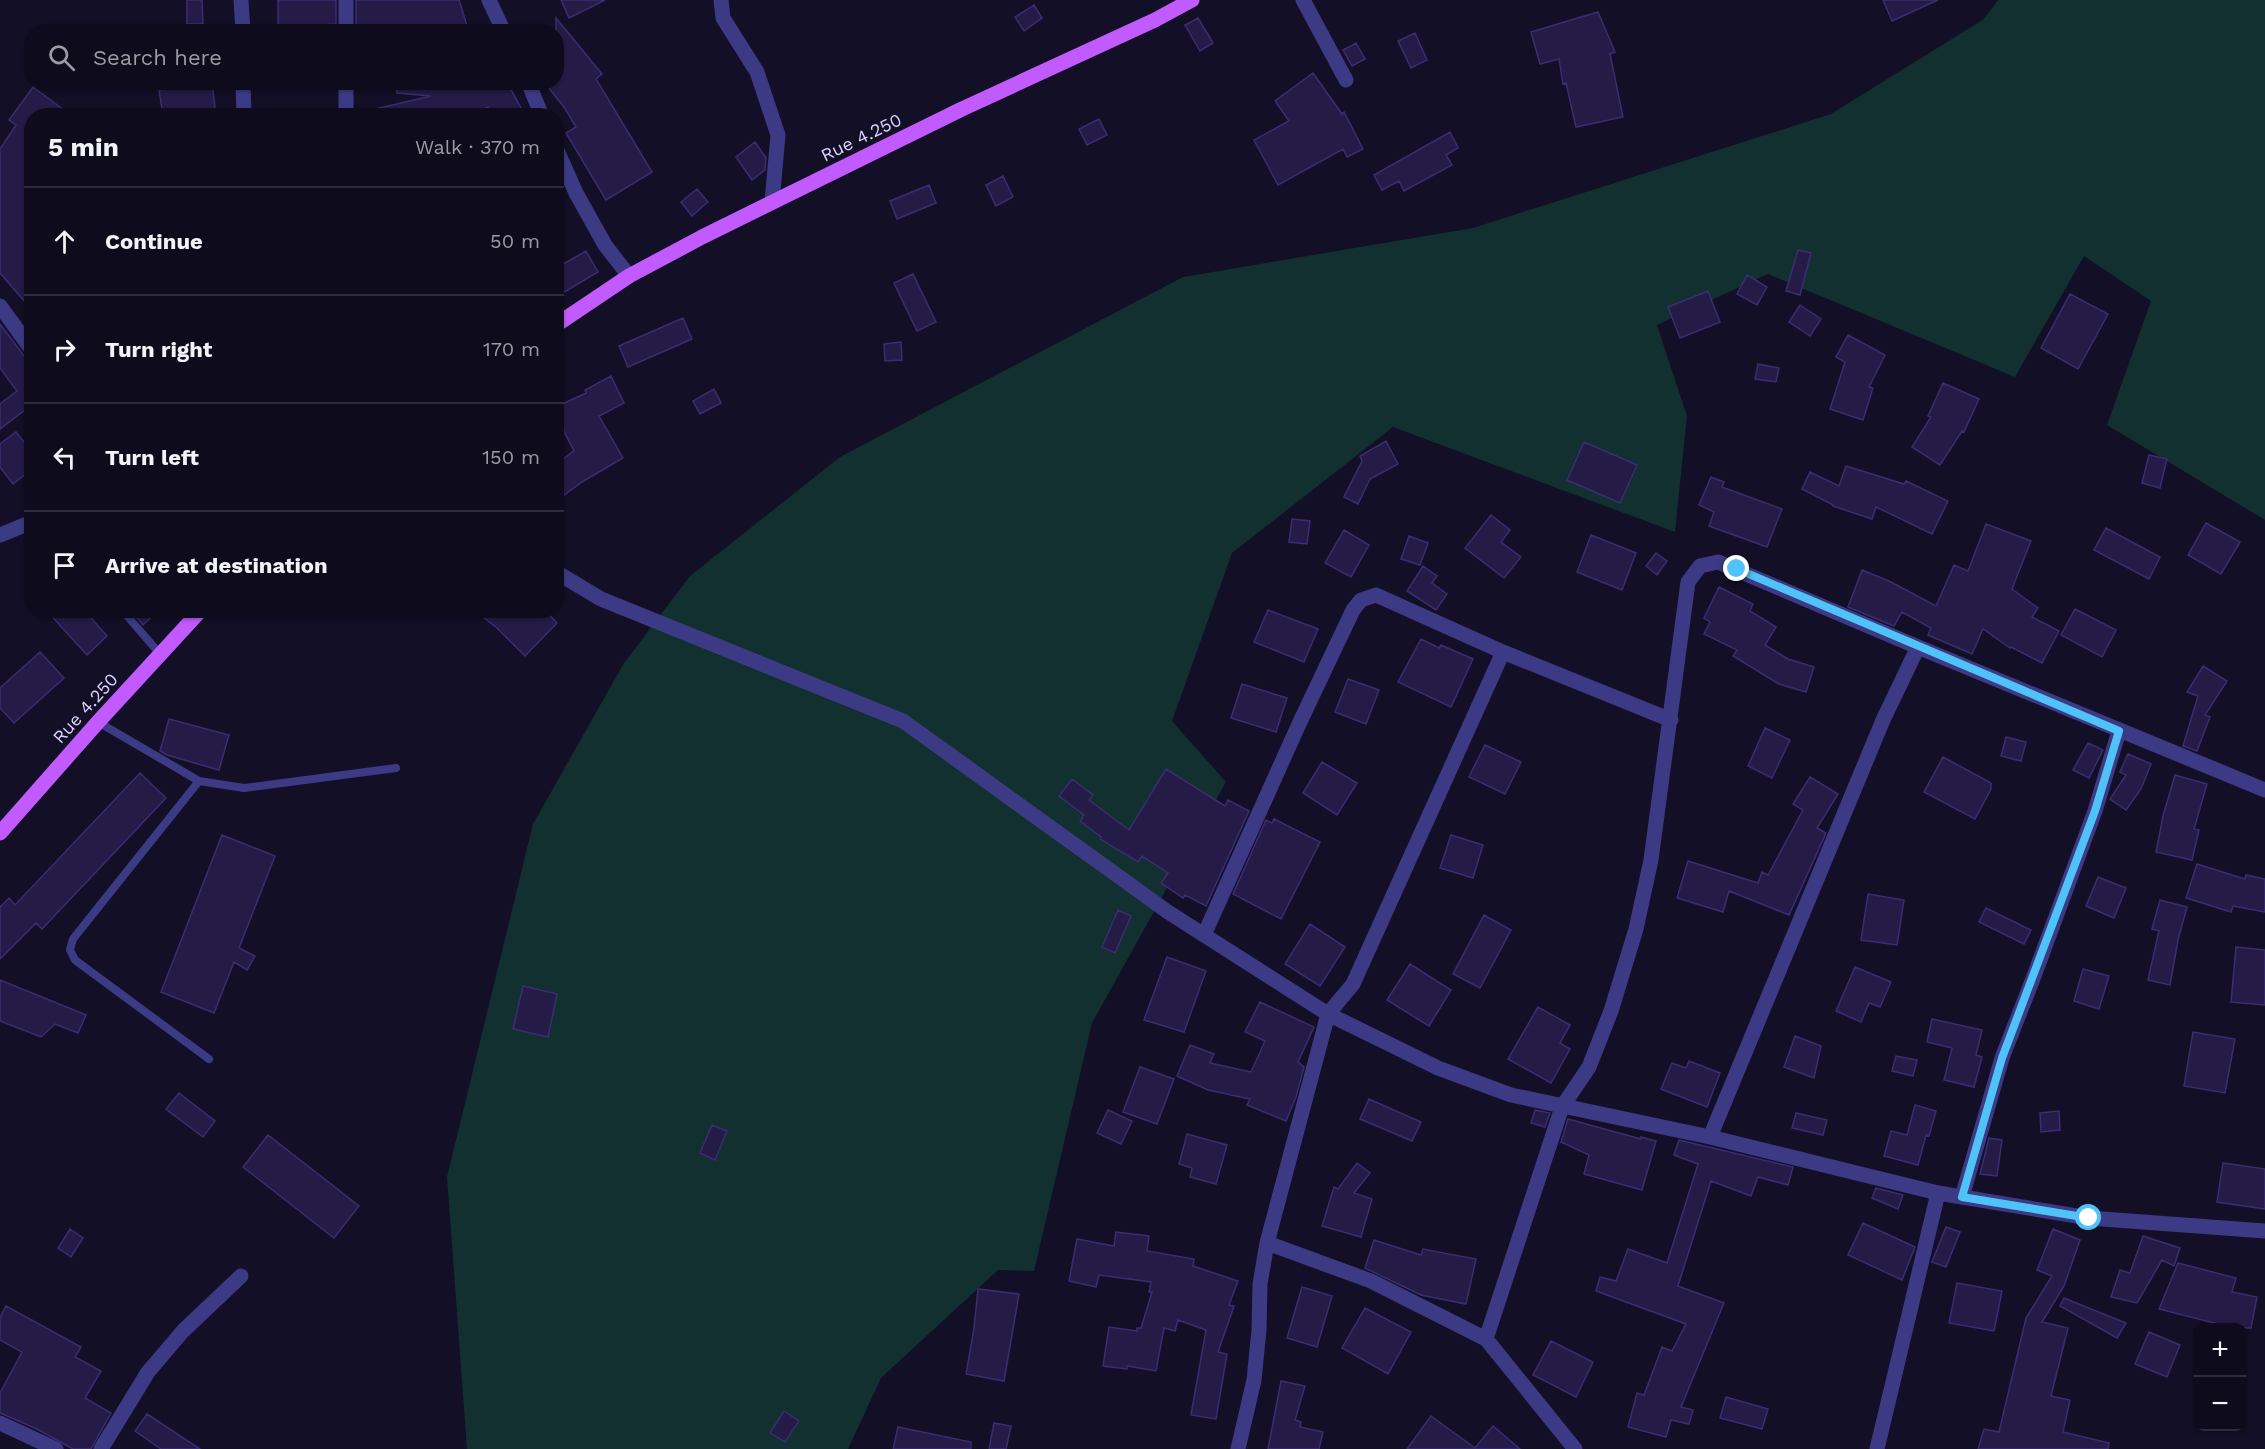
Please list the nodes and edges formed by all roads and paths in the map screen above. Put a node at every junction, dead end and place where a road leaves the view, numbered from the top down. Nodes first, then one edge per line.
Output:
1 (241, 0) edge
2 (346, 0) edge
3 (489, 0) edge
4 (721, 0) edge
5 (1192, 0) edge
6 (1303, 0) edge
7 (242, 24) edge
8 (346, 24) edge
9 (500, 24) edge
10 (1346, 80) dead end
11 (243, 90) edge
12 (346, 90) edge
13 (531, 90) edge
14 (244, 108) edge
15 (346, 108) edge
16 (539, 108) edge
17 (564, 166) edge
18 (772, 202) junction
19 (629, 276) junction
20 (0, 306) edge
21 (564, 320) edge
22 (24, 339) edge
23 (24, 525) edge
24 (0, 535) edge
25 (564, 577) edge
26 (129, 618) edge
27 (194, 618) edge
28 (1918, 646) junction
29 (1503, 652) junction
30 (160, 654) junction
31 (1671, 720) junction
32 (98, 722) junction
33 (2119, 731) junction
34 (396, 768) dead end
35 (199, 781) junction
36 (2265, 790) edge
37 (0, 833) edge
38 (1204, 935) junction
39 (1328, 1014) junction
40 (208, 1059) dead end
41 (1562, 1107) junction
42 (1710, 1137) junction
43 (1938, 1193) junction
44 (1962, 1197) junction
45 (2265, 1231) edge
46 (1267, 1243) junction
47 (241, 1276) dead end
48 (1486, 1339) junction
49 (0, 1423) edge
50 (56, 1449) edge
51 (101, 1449) edge
52 (1238, 1449) edge
53 (1575, 1449) edge
54 (1877, 1449) edge

1 - 7 street
2 - 8 street
3 - 9 street
4 - 18 street
5 - 18 main road, Rue 4.250
6 - 10 street
11 - 14 street
12 - 15 street
13 - 16 street
17 - 19 street
18 - 19 main road, Rue 4.250
19 - 21 main road, Rue 4.250
20 - 22 street
23 - 24 street
25 - 38 street
26 - 30 lane
27 - 30 main road, Rue 4.250
28 - 31 street
28 - 33 street
28 - 42 street
29 - 31 street
29 - 38 street
29 - 39 street
30 - 32 main road, Rue 4.250
31 - 41 street
32 - 35 lane
32 - 37 main road, Rue 4.250
33 - 36 street
33 - 44 street
34 - 35 lane
35 - 40 lane
38 - 39 street
39 - 41 street
39 - 46 street
41 - 42 street
41 - 48 street
42 - 43 street
43 - 44 street
43 - 54 street
44 - 45 street
46 - 48 street
46 - 52 street
47 - 51 street
48 - 53 street
49 - 50 street

